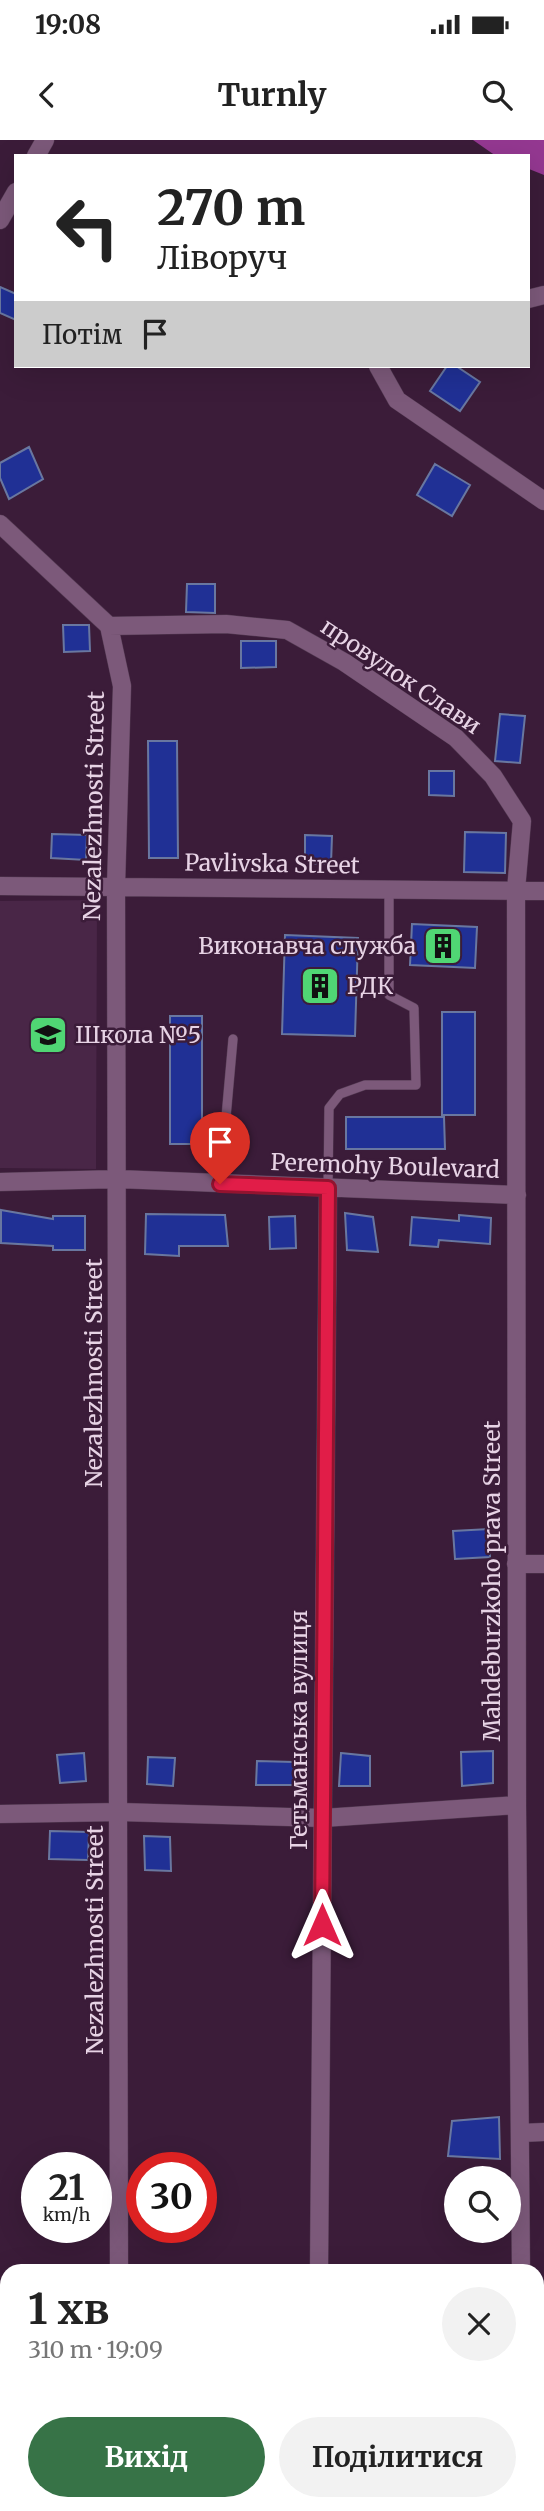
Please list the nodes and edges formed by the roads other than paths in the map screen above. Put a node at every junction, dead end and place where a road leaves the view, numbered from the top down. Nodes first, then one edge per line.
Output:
1 (14, 196) edge
2 (0, 220) edge
3 (379, 368) edge
4 (544, 501) edge
5 (0, 524) edge
6 (109, 626) junction
7 (0, 886) edge
8 (116, 886) junction
9 (389, 890) junction
10 (516, 890) junction
11 (544, 891) edge
12 (233, 1039) dead end
13 (118, 1179) junction
14 (0, 1182) edge
15 (220, 1184) junction
16 (328, 1188) junction
17 (516, 1195) junction
18 (516, 1564) junction
19 (544, 1564) edge
20 (517, 1805) junction
21 (120, 1812) junction
22 (0, 1814) edge
23 (323, 1818) junction
24 (544, 2132) edge
25 (521, 2133) junction
26 (119, 2264) edge
27 (319, 2264) edge
28 (521, 2264) edge

1 - 2 street
3 - 4 street
5 - 6 street
6 - 8 street, Nezalezhnosti Street
6 - 10 street, провулок Слави
7 - 8 street, Pavlivska Street
8 - 9 street, Pavlivska Street
8 - 13 street, Nezalezhnosti Street
9 - 10 street, Pavlivska Street
9 - 16 lane
10 - 11 street, Pavlivska Street
10 - 17 street, Mahdeburzkoho prava Street
12 - 15 lane
13 - 14 street, Peremohy Boulevard
13 - 15 street, Peremohy Boulevard
13 - 21 street, Nezalezhnosti Street
15 - 16 street, Peremohy Boulevard
16 - 17 street, Peremohy Boulevard
16 - 23 street, Гетьманська вулиця
17 - 18 street, Mahdeburzkoho prava Street
18 - 19 street
18 - 20 street, Mahdeburzkoho prava Street
20 - 23 street
20 - 25 street, Mahdeburzkoho prava Street
21 - 22 street
21 - 23 street
21 - 26 street, Nezalezhnosti Street
23 - 27 street, Гетьманська вулиця
24 - 25 street
25 - 28 street, Mahdeburzkoho prava Street

